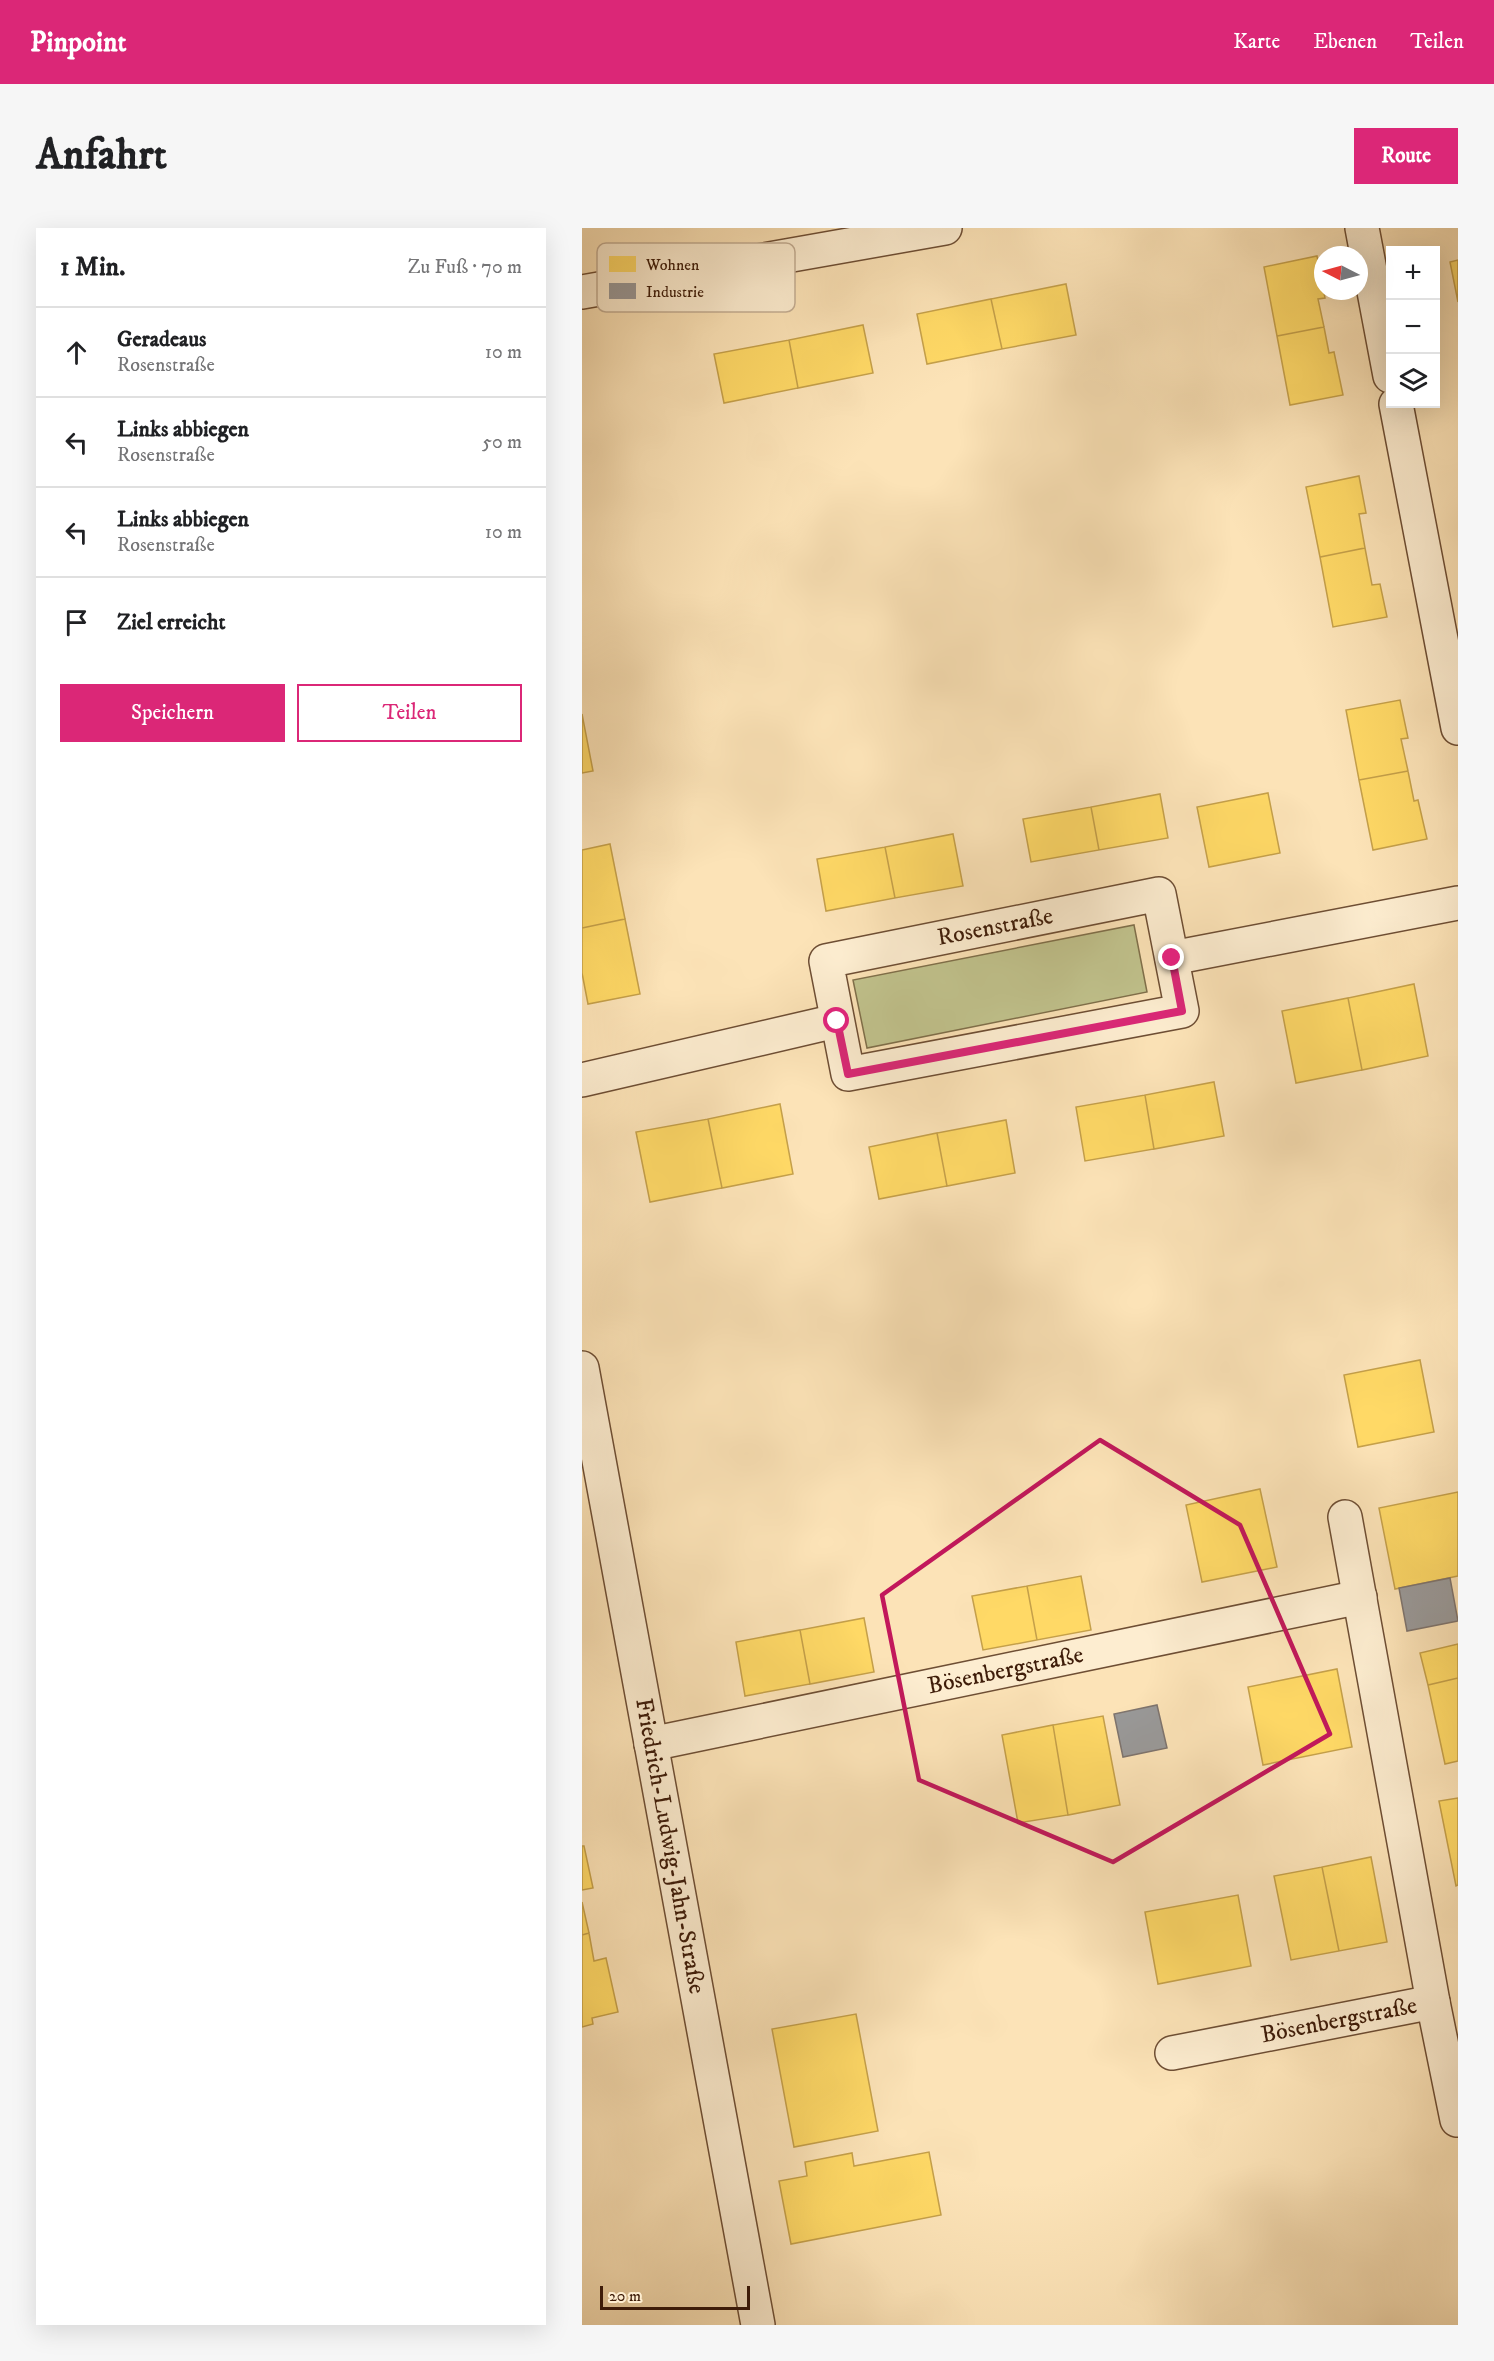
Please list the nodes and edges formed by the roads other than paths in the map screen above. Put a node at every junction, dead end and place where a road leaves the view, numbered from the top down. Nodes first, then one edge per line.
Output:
1 (945, 228) edge
2 (1362, 228) edge
3 (795, 254) edge
4 (597, 289) edge
5 (582, 292) edge
6 (1386, 355) edge
7 (1397, 408) edge
8 (1458, 728) edge
9 (1458, 903) edge
10 (1172, 958) junction
11 (837, 1021) junction
12 (582, 1080) edge
13 (582, 1368) edge
14 (1345, 1517) dead end
15 (1360, 1597) junction
16 (651, 1744) junction
17 (1433, 2002) junction
18 (1172, 2052) dead end
19 (1457, 2120) edge
20 (758, 2325) edge

1 - 3 street
2 - 6 street
4 - 5 street
7 - 8 street
9 - 10 street
10 - 11 street, Rosenstraße
10 - 11 street, Rosenstraße
11 - 12 street
13 - 16 street, Friedrich-Ludwig-Jahn-Straße
14 - 15 street, Bösenbergstraße
15 - 16 street, Bösenbergstraße
15 - 17 street, Bösenbergstraße
16 - 20 street, Friedrich-Ludwig-Jahn-Straße
17 - 18 street, Bösenbergstraße
17 - 19 street, Bösenbergstraße

